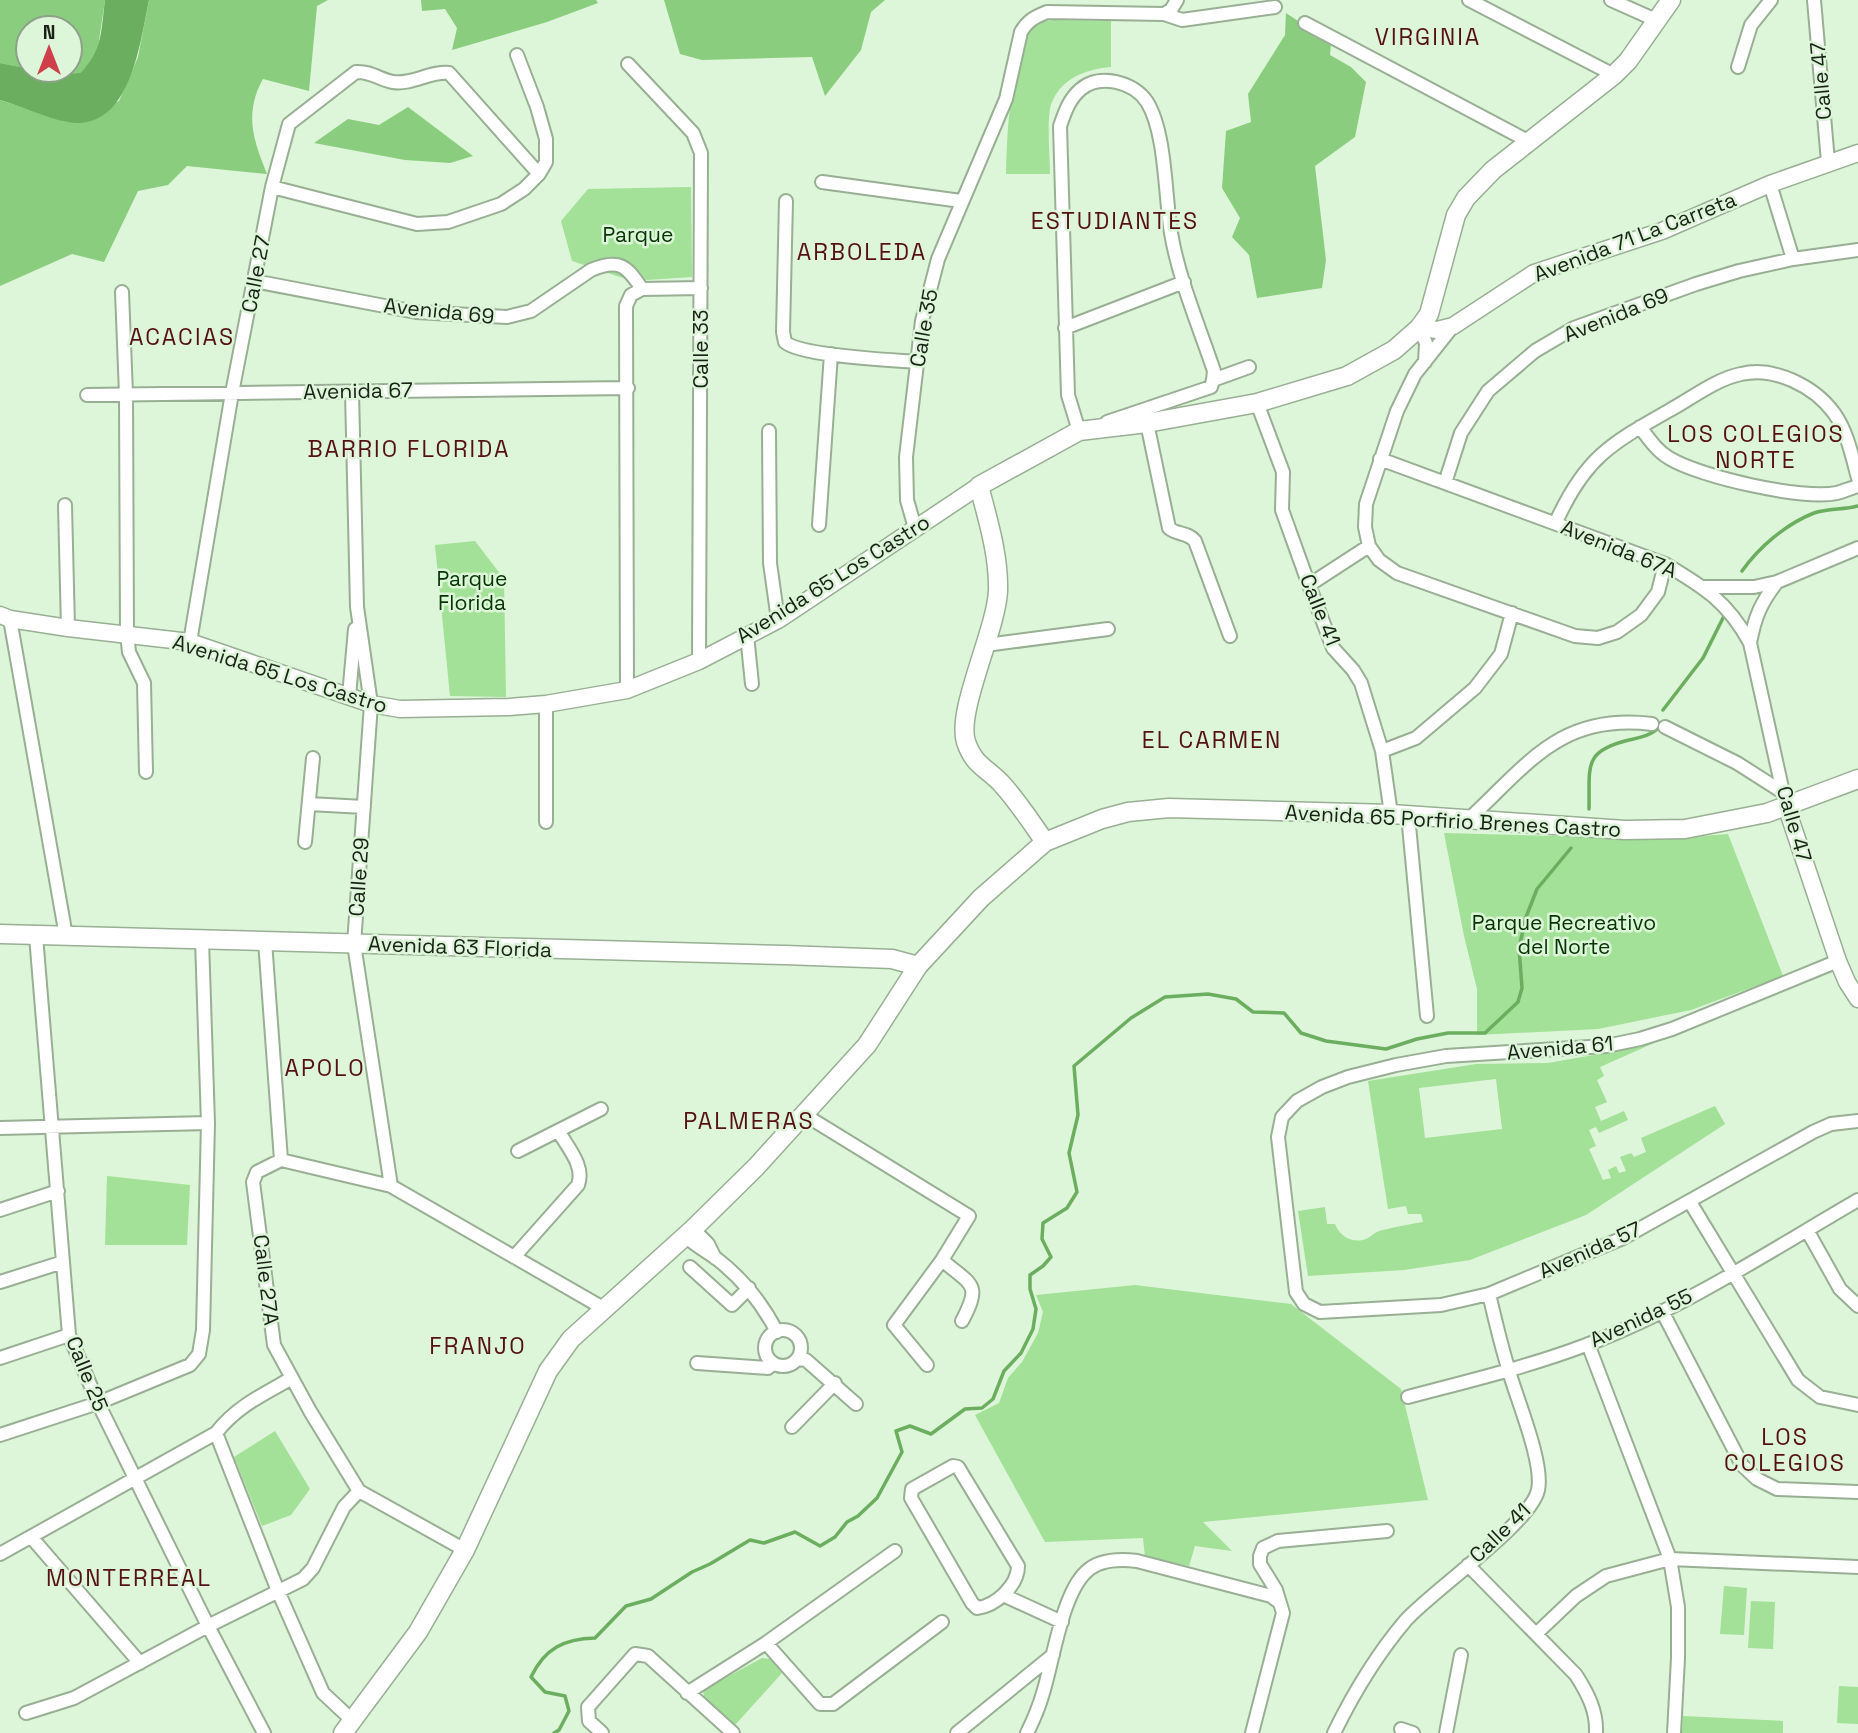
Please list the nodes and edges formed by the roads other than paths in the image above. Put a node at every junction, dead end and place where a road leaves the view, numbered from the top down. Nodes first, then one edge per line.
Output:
1 (1177, 0) edge
2 (1469, 0) edge
3 (1611, 0) edge
4 (1671, 0) edge
5 (1771, 0) edge
6 (1814, 0) edge
7 (1275, 7) dead end
8 (1164, 14) junction
9 (1658, 21) junction
10 (1305, 23) dead end
11 (517, 55) dead end
12 (628, 64) dead end
13 (1738, 67) dead end
14 (1614, 75) junction
15 (1528, 141) junction
16 (1858, 153) edge
17 (1828, 162) junction
18 (539, 174) junction
19 (822, 182) dead end
20 (1770, 184) junction
21 (272, 187) junction
22 (786, 201) dead end
23 (961, 201) junction
24 (1858, 250) edge
25 (1793, 259) junction
26 (254, 281) junction
27 (1184, 282) junction
28 (701, 288) junction
29 (122, 292) dead end
30 (637, 292) junction
31 (1452, 326) junction
32 (1065, 328) junction
33 (1419, 328) junction
34 (831, 354) junction
35 (917, 362) junction
36 (1425, 363) junction
37 (1249, 366) dead end
38 (1213, 380) junction
39 (628, 388) junction
40 (352, 391) junction
41 (232, 393) junction
42 (126, 394) junction
43 (87, 395) dead end
44 (1257, 403) junction
45 (1147, 423) junction
46 (1640, 427) junction
47 (769, 431) dead end
48 (1079, 431) junction
49 (1380, 459) junction
50 (1858, 478) edge
51 (1445, 483) junction
52 (979, 486) junction
53 (1858, 486) edge
54 (65, 505) dead end
55 (1556, 522) junction
56 (819, 525) dead end
57 (915, 528) junction
58 (1369, 546) junction
59 (1858, 548) edge
60 (1665, 564) junction
61 (1777, 582) junction
62 (1309, 585) junction
63 (1704, 587) junction
64 (357, 607) junction
65 (1512, 613) junction
66 (5, 617) edge
67 (778, 620) junction
68 (68, 628) junction
69 (1108, 629) dead end
70 (127, 634) junction
71 (747, 635) junction
72 (1230, 636) dead end
73 (190, 642) junction
74 (1750, 643) junction
75 (986, 645) junction
76 (699, 661) junction
77 (752, 684) dead end
78 (627, 690) junction
79 (349, 696) junction
80 (371, 704) junction
81 (546, 704) junction
82 (1382, 751) junction
83 (313, 758) dead end
84 (146, 772) dead end
85 (1858, 779) edge
86 (1785, 800) junction
87 (309, 804) junction
88 (364, 807) junction
89 (1400, 814) junction
90 (1469, 819) junction
91 (546, 822) dead end
92 (305, 842) dead end
93 (1045, 842) junction
94 (0, 934) edge
95 (36, 936) junction
96 (66, 936) junction
97 (202, 940) junction
98 (265, 942) junction
99 (355, 944) junction
100 (892, 959) junction
101 (1838, 961) junction
102 (918, 966) junction
103 (902, 990) junction
104 (1858, 999) edge
105 (1427, 1016) dead end
106 (601, 1109) dead end
107 (805, 1115) junction
108 (1858, 1121) edge
109 (208, 1123) junction
110 (53, 1125) junction
111 (0, 1128) edge
112 (558, 1132) junction
113 (518, 1151) dead end
114 (281, 1160) junction
115 (391, 1186) junction
116 (58, 1191) junction
117 (1858, 1200) edge
118 (1690, 1202) junction
119 (0, 1210) edge
120 (1807, 1230) junction
121 (689, 1232) junction
122 (514, 1257) junction
123 (942, 1260) junction
124 (63, 1262) junction
125 (690, 1267) dead end
126 (1732, 1273) junction
127 (0, 1282) edge
128 (749, 1288) junction
129 (1489, 1294) junction
130 (1853, 1303) edge
131 (1304, 1304) joint
132 (603, 1308) junction
133 (1662, 1311) junction
134 (962, 1321) dead end
135 (777, 1332) junction
136 (69, 1335) junction
137 (1588, 1344) junction
138 (0, 1358) edge
139 (797, 1359) junction
140 (697, 1363) dead end
141 (773, 1363) junction
142 (927, 1366) dead end
143 (1508, 1371) junction
144 (292, 1378) junction
145 (835, 1383) junction
146 (1408, 1397) dead end
147 (98, 1403) junction
148 (856, 1404) dead end
149 (1858, 1405) edge
150 (792, 1427) dead end
151 (216, 1433) junction
152 (0, 1435) edge
153 (136, 1478) junction
154 (359, 1490) junction
155 (1858, 1492) edge
156 (1387, 1531) dead end
157 (32, 1538) junction
158 (465, 1550) junction
159 (895, 1551) dead end
160 (0, 1554) edge
161 (1670, 1559) junction
162 (1468, 1565) junction
163 (1858, 1567) edge
164 (278, 1591) junction
165 (1003, 1595) junction
166 (1280, 1603) junction
167 (942, 1622) dead end
168 (1062, 1622) junction
169 (208, 1626) junction
170 (1536, 1633) junction
171 (766, 1643) junction
172 (1053, 1655) junction
173 (1461, 1655) dead end
174 (140, 1663) junction
175 (687, 1693) junction
176 (26, 1713) dead end
177 (348, 1727) edge
178 (264, 1733) edge
179 (602, 1733) edge
180 (733, 1733) edge
181 (957, 1733) edge
182 (1027, 1733) edge
183 (1252, 1733) edge
184 (1334, 1733) edge
185 (1446, 1733) edge
186 (1597, 1733) edge
187 (1674, 1733) edge

1 - 8 street
2 - 14 street
3 - 9 street
4 - 9 main road
5 - 13 street
6 - 17 street, Calle 47
7 - 8 street
8 - 23 street, Calle 35
9 - 14 main road
10 - 15 street
11 - 18 street
12 - 28 street, Calle 33
14 - 15 main road
15 - 33 main road
16 - 17 street, Avenida 71 La Carreta
17 - 20 street, Avenida 71 La Carreta
18 - 21 street
18 - 21 street, Calle 27
19 - 23 street
20 - 25 street
20 - 31 street, Avenida 71 La Carreta
21 - 26 street, Calle 27
22 - 34 street
23 - 35 street, Calle 35
24 - 25 street, Avenida 69
25 - 51 street, Avenida 69
26 - 30 street, Avenida 69
26 - 41 street, Calle 27
27 - 32 street
27 - 32 street
27 - 38 street
28 - 30 street
28 - 76 street, Calle 33
29 - 42 street
30 - 39 street
31 - 33 street, Avenida 71 La Carreta
31 - 36 street
32 - 48 street
33 - 36 street
33 - 44 main road
34 - 35 street
34 - 56 street
35 - 57 street, Calle 35
36 - 49 street
37 - 38 street
38 - 48 street
39 - 40 street, Avenida 67
39 - 78 street
40 - 41 street, Avenida 67
40 - 64 street, Calle 29
41 - 42 street, Avenida 67
41 - 73 street, Calle 27
42 - 43 street, Avenida 67
42 - 70 street
44 - 45 main road
44 - 62 street, Calle 41
45 - 48 main road
45 - 72 street
46 - 50 street
46 - 53 street
46 - 55 street
47 - 67 street
48 - 52 main road, Avenida 65 Los Castro
49 - 51 street, Avenida 67A
49 - 58 street
51 - 55 street, Avenida 67A
52 - 57 street, Avenida 65 Los Castro
52 - 75 main road
54 - 68 street
55 - 60 street, Avenida 67A
57 - 67 street, Avenida 65 Los Castro
58 - 62 street
58 - 65 street
59 - 61 street
60 - 63 street, Avenida 67A
60 - 65 street
61 - 63 street
61 - 74 street, Calle 47
62 - 82 street, Calle 41
63 - 74 street, Calle 47
64 - 79 street, Calle 29
64 - 80 street, Calle 29
65 - 82 street
66 - 68 street, Avenida 65 Los Castro
66 - 96 street
67 - 71 street, Avenida 65 Los Castro
68 - 70 street, Avenida 65 Los Castro
69 - 75 street
70 - 73 street, Avenida 65 Los Castro
70 - 84 street
71 - 76 street, Avenida 65 Los Castro
71 - 77 street
73 - 79 street, Avenida 65 Los Castro
74 - 86 street, Calle 47
75 - 93 main road
76 - 78 street, Avenida 65 Los Castro
78 - 81 street, Avenida 65 Los Castro
79 - 80 street, Avenida 65 Los Castro
80 - 81 street, Avenida 65 Los Castro
80 - 88 street, Calle 29
81 - 91 street
82 - 89 street, Calle 41
83 - 87 street
85 - 86 main road, Avenida 65 Porfirio Brenes Castro
86 - 90 main road, Avenida 65 Porfirio Brenes Castro
86 - 90 street
86 - 101 street, Calle 47
87 - 88 street
87 - 92 street
88 - 99 street, Calle 29
89 - 90 main road, Avenida 65 Porfirio Brenes Castro
89 - 93 main road, Avenida 65 Porfirio Brenes Castro
89 - 105 street, Calle 41
93 - 102 main road, Avenida 65 Porfirio Brenes Castro
94 - 95 main road, Avenida 63 Florida
95 - 96 main road, Avenida 63 Florida
95 - 110 street, Calle 25
96 - 97 main road, Avenida 63 Florida
97 - 98 main road, Avenida 63 Florida
97 - 109 street
98 - 99 main road, Avenida 63 Florida
98 - 114 street
99 - 100 main road, Avenida 63 Florida
99 - 115 street, Calle 29
100 - 102 main road, Avenida 63 Florida
100 - 103 main road
101 - 104 street, Calle 47
101 - 131 street, Avenida 61
102 - 103 main road, Avenida 65 Porfirio Brenes Castro
103 - 107 main road, Avenida 65 Porfirio Brenes Castro
106 - 112 street
107 - 121 main road, Avenida 65 Porfirio Brenes Castro
107 - 123 street
108 - 118 street, Avenida 57
109 - 110 street
109 - 147 street
110 - 111 street
110 - 116 street, Calle 25
112 - 113 street
112 - 122 street
114 - 115 street
114 - 144 street, Calle 27A
115 - 122 street
116 - 119 street
116 - 124 street, Calle 25
117 - 120 street, Avenida 55
118 - 126 street
118 - 129 street, Avenida 57
120 - 126 street, Avenida 55
120 - 130 street
121 - 128 street
121 - 132 main road, Avenida 65 Porfirio Brenes Castro
122 - 132 street
123 - 134 street
123 - 142 street
124 - 127 street
124 - 136 street, Calle 25
125 - 128 street
126 - 133 street, Avenida 55
126 - 149 street
128 - 135 street
129 - 131 street, Avenida 57
129 - 143 street, Calle 41
132 - 158 main road, Avenida 65 Porfirio Brenes Castro
133 - 137 street, Avenida 55
133 - 155 street
135 - 139 street
135 - 141 street
136 - 138 street
136 - 147 street, Calle 25
137 - 143 street, Avenida 55
137 - 161 street
139 - 141 street
139 - 145 street
140 - 141 street
143 - 146 street, Avenida 55
143 - 162 street, Calle 41
144 - 151 street
144 - 154 street, Calle 27A
145 - 148 street
145 - 150 street
147 - 152 street
147 - 153 street, Calle 25
151 - 153 street
151 - 164 street
153 - 157 street
153 - 169 street, Calle 25
154 - 158 street, Calle 27A
154 - 164 street
156 - 166 street
157 - 160 street
157 - 174 street
158 - 177 main road, Avenida 65 Porfirio Brenes Castro
159 - 171 street
161 - 163 street
161 - 170 street
161 - 187 street
162 - 170 street
162 - 184 street, Calle 41
164 - 169 street
164 - 177 street
165 - 165 street
165 - 168 street
166 - 168 street
166 - 183 street
167 - 171 street
168 - 172 street
169 - 174 street
169 - 178 street, Calle 25
170 - 186 street
171 - 175 street
172 - 181 street
172 - 182 street
173 - 185 street
174 - 176 street
175 - 179 street
175 - 180 street

